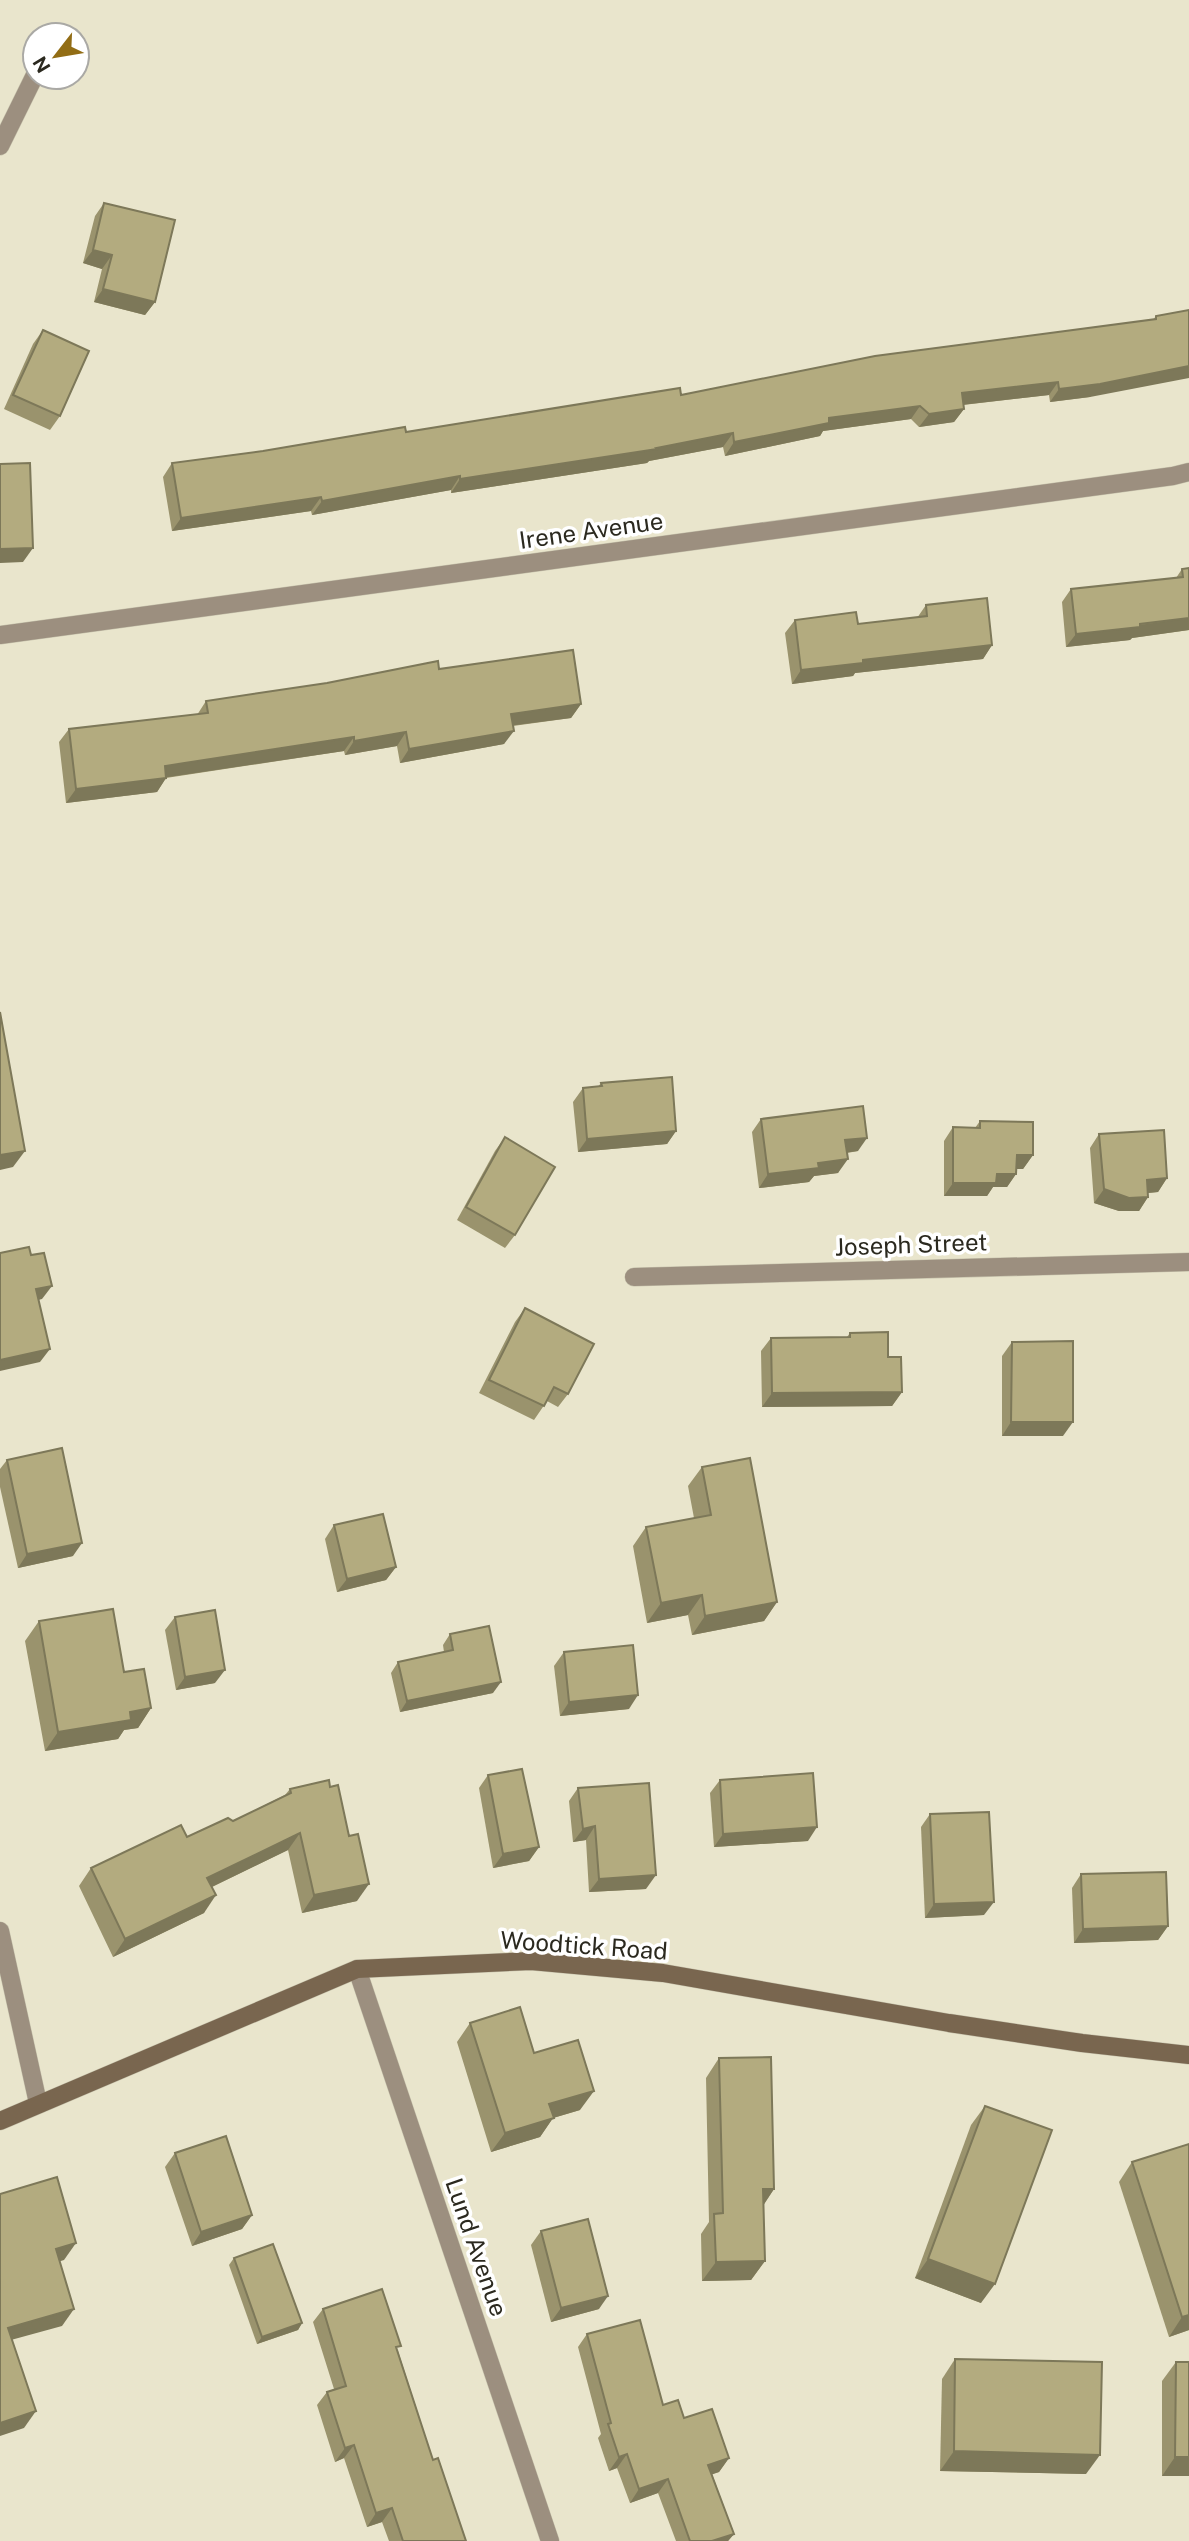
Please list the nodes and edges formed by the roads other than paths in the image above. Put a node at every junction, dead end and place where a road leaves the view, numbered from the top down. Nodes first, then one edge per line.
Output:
1 (27, 91) edge
2 (0, 146) edge
3 (1189, 472) edge
4 (0, 635) edge
5 (1189, 1262) edge
6 (634, 1278) dead end
7 (0, 1931) edge
8 (357, 1969) junction
9 (1189, 2055) edge
10 (38, 2103) junction
11 (0, 2120) edge
12 (550, 2541) edge

1 - 2 street
3 - 4 street, Irene Avenue
5 - 6 street, Joseph Street
7 - 10 street
8 - 9 main road, Woodtick Road
8 - 10 main road, Woodtick Road
8 - 12 street, Lund Avenue
10 - 11 main road, Woodtick Road

